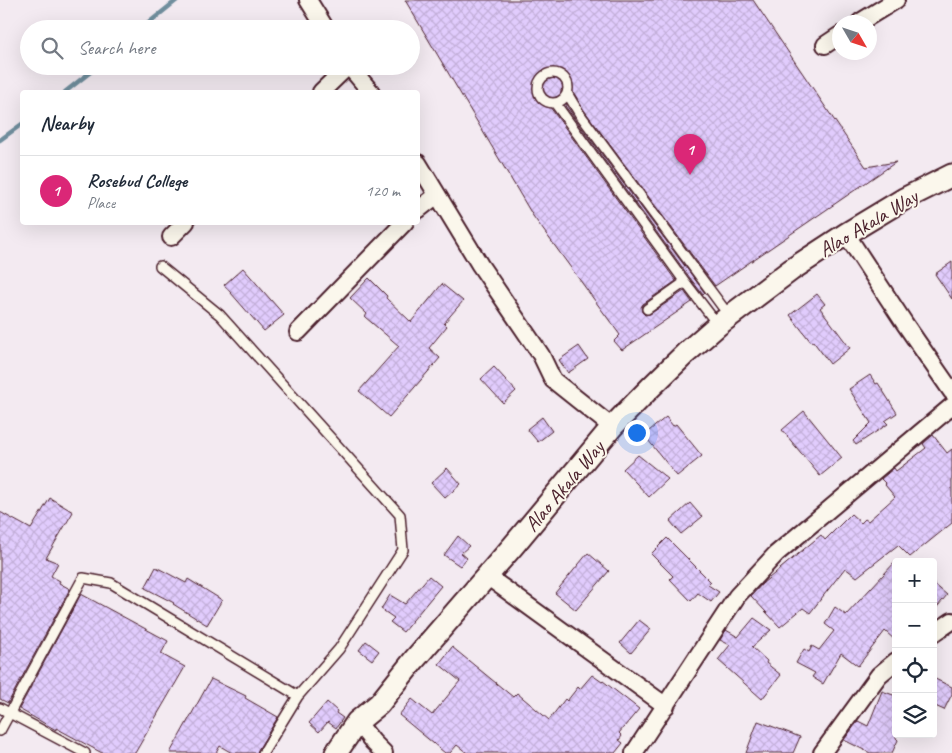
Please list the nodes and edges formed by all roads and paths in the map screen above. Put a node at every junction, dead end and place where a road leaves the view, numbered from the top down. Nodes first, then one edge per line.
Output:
1 (308, 0) edge
2 (896, 0) edge
3 (871, 15) edge
4 (320, 20) edge
5 (832, 40) edge
6 (825, 45) dead end
7 (339, 75) edge
8 (356, 75) edge
9 (323, 90) edge
10 (369, 90) edge
11 (567, 94) junction
12 (555, 103) junction
13 (420, 165) edge
14 (952, 175) edge
15 (438, 195) junction
16 (420, 208) edge
17 (183, 225) edge
18 (402, 225) edge
19 (846, 234) junction
20 (171, 237) dead end
21 (160, 266) dead end
22 (684, 282) junction
23 (647, 309) dead end
24 (724, 321) junction
25 (298, 332) dead end
26 (952, 392) edge
27 (952, 406) edge
28 (612, 427) junction
29 (487, 576) junction
30 (952, 621) edge
31 (937, 631) edge
32 (892, 664) edge
33 (298, 696) junction
34 (666, 706) junction
35 (0, 708) edge
36 (9, 713) junction
37 (357, 722) junction
38 (0, 730) edge
39 (85, 753) edge
40 (263, 753) edge
41 (336, 753) edge
42 (384, 753) edge
43 (634, 753) edge
44 (822, 753) edge

1 - 4 street
2 - 3 street
5 - 6 street
7 - 9 street
8 - 10 street
11 - 12 lane
11 - 12 lane
11 - 24 lane
12 - 22 lane
13 - 15 street
14 - 19 street, Alao Akala Way
15 - 16 street
15 - 28 street
17 - 20 street
18 - 25 street
19 - 24 street, Alao Akala Way
19 - 26 street
21 - 33 lane
22 - 23 lane
22 - 24 lane
24 - 28 street, Alao Akala Way
27 - 34 street
28 - 29 street, Alao Akala Way
29 - 34 street
29 - 37 street, Alao Akala Way
30 - 31 street
32 - 44 street
33 - 36 lane
33 - 40 lane
34 - 43 street
35 - 36 lane
36 - 38 lane
36 - 39 lane
37 - 41 street, Alao Akala Way
37 - 42 street

